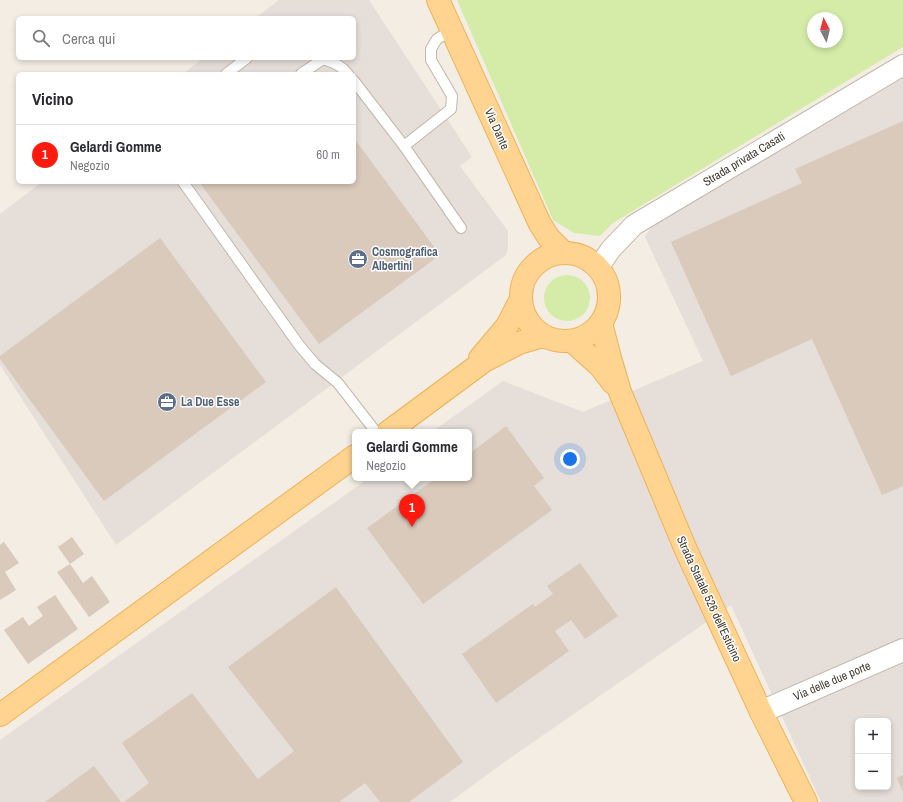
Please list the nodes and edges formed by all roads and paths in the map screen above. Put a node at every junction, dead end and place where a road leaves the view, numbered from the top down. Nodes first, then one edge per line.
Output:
1 (438, 0) edge
2 (452, 30) junction
3 (244, 60) edge
4 (323, 60) edge
5 (323, 60) edge
6 (903, 65) edge
7 (229, 72) edge
8 (304, 72) edge
9 (347, 72) edge
10 (356, 84) edge
11 (404, 146) junction
12 (184, 184) edge
13 (461, 228) dead end
14 (564, 253) junction
15 (598, 268) junction
16 (520, 301) junction
17 (601, 323) junction
18 (543, 336) junction
19 (572, 341) junction
20 (464, 376) junction
21 (620, 392) junction
22 (374, 429) edge
23 (392, 429) edge
24 (352, 458) edge
25 (903, 650) edge
26 (761, 712) junction
27 (0, 715) edge
28 (806, 802) edge

1 - 2 main road, Via Dante
2 - 11 lane
2 - 14 main road, Via Dante
3 - 7 lane
4 - 9 lane
5 - 8 lane
6 - 15 street, Strada privata Casati
10 - 11 lane
11 - 13 lane
12 - 22 lane
14 - 15 main road
14 - 16 main road
15 - 17 main road
16 - 18 main road
16 - 20 main road
17 - 19 main road
17 - 21 main road, Strada Statale 526 dell'Esticino
18 - 19 main road
18 - 20 main road
19 - 21 main road, Strada Statale 526 dell'Esticino
20 - 23 main road
21 - 26 main road, Strada Statale 526 dell'Esticino
24 - 27 main road
25 - 26 street, Via delle due porte
26 - 28 main road, Strada Statale 526 dell'Esticino

